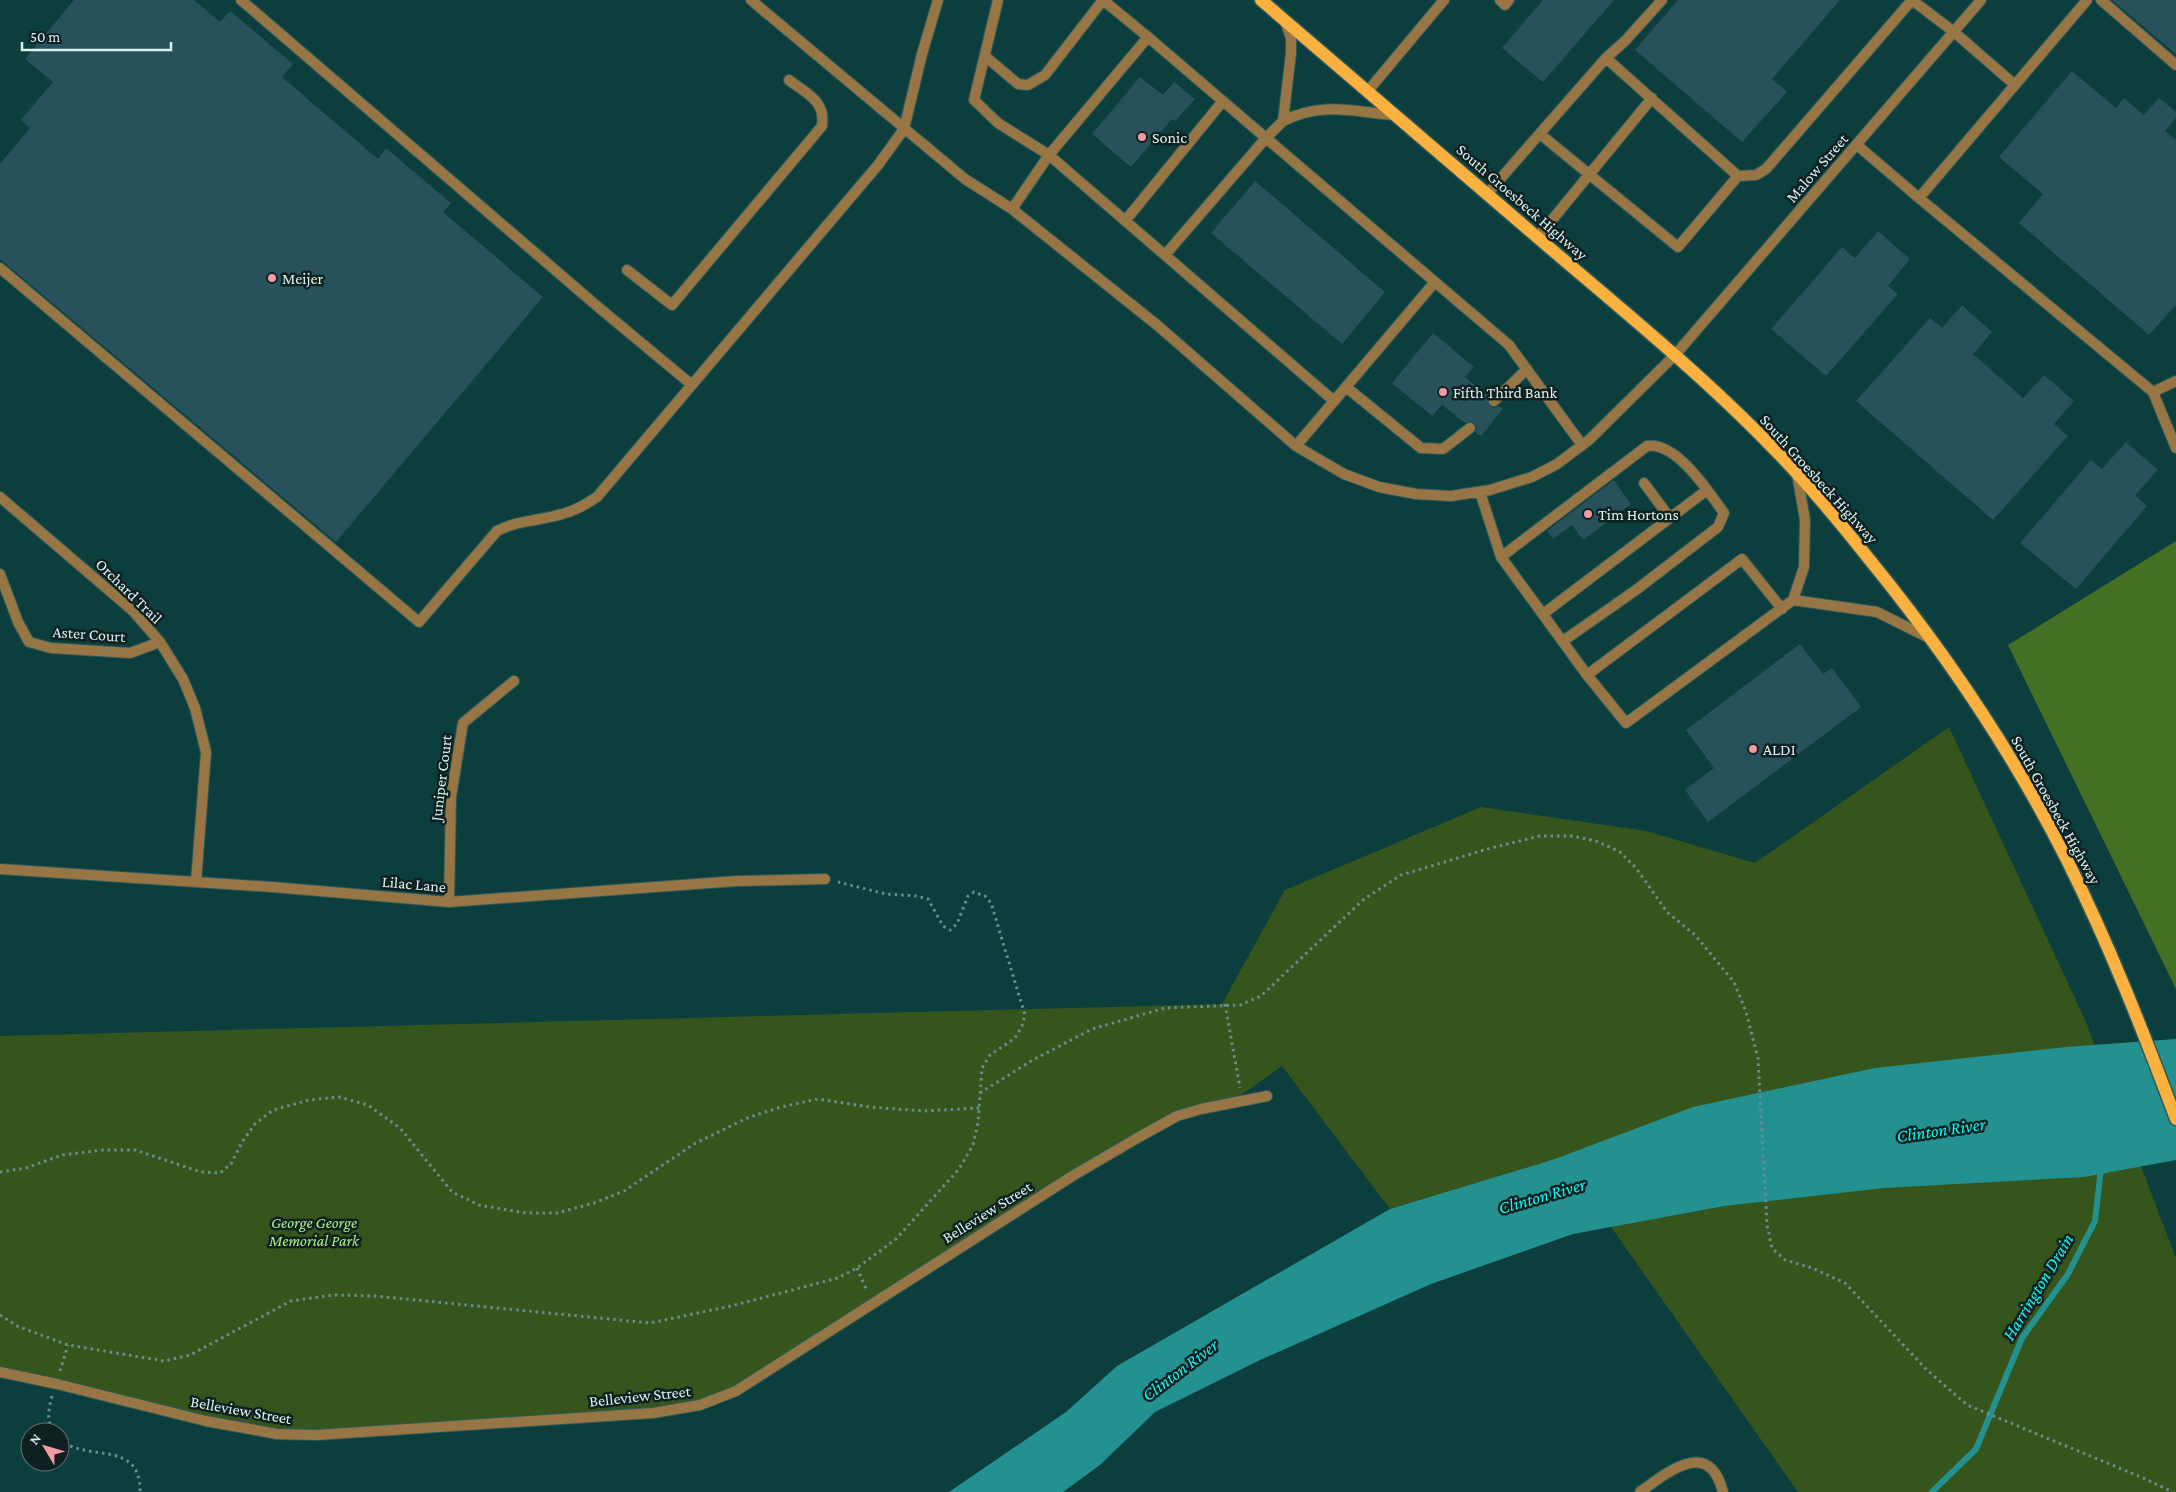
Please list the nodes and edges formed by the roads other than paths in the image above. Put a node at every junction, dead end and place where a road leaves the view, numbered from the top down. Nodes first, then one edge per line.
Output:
1 (241, 0) edge
2 (751, 0) edge
3 (938, 0) edge
4 (998, 0) edge
5 (1103, 0) edge
6 (1261, 0) edge
7 (1444, 0) edge
8 (1500, 0) edge
9 (1509, 0) edge
10 (1662, 0) edge
11 (1912, 0) edge
12 (1981, 0) edge
13 (2087, 0) edge
14 (2101, 0) edge
15 (1284, 20) junction
16 (1954, 32) junction
17 (1148, 37) junction
18 (985, 56) junction
19 (1606, 58) junction
20 (2176, 65) edge
21 (789, 80) dead end
22 (2015, 85) junction
23 (1367, 92) junction
24 (1652, 98) junction
25 (1223, 101) junction
26 (1395, 115) junction
27 (1283, 121) junction
28 (904, 129) junction
29 (1540, 134) junction
30 (1266, 138) junction
31 (1857, 145) junction
32 (1049, 155) junction
33 (1589, 174) junction
34 (1738, 176) junction
35 (1488, 194) junction
36 (1918, 198) junction
37 (1012, 209) junction
38 (1125, 221) junction
39 (1538, 237) junction
40 (1165, 255) junction
41 (0, 268) edge
42 (627, 270) dead end
43 (1434, 283) junction
44 (1675, 355) junction
45 (1527, 369) junction
46 (2176, 381) edge
47 (692, 385) junction
48 (1346, 387) junction
49 (2153, 392) junction
50 (1334, 401) junction
51 (1494, 402) dead end
52 (1470, 428) dead end
53 (1582, 445) junction
54 (1296, 446) junction
55 (2176, 448) edge
56 (1797, 474) junction
57 (1644, 483) dead end
58 (1707, 490) junction
59 (1480, 492) junction
60 (0, 497) edge
61 (1670, 518) junction
62 (1501, 556) junction
63 (0, 574) edge
64 (1793, 600) junction
65 (1782, 609) junction
66 (1543, 614) junction
67 (1930, 638) junction
68 (1563, 641) junction
69 (160, 642) junction
70 (1587, 675) junction
71 (514, 681) dead end
72 (0, 870) edge
73 (825, 879) road end
74 (196, 882) junction
75 (449, 902) junction
76 (1267, 1096) dead end
77 (2176, 1119) edge
78 (0, 1372) edge
79 (1640, 1492) edge
80 (1723, 1492) edge

1 - 47 street
2 - 28 street, Malow Street
3 - 28 street
4 - 18 street
5 - 17 street
5 - 18 street
6 - 15 main road, South Groesbeck Highway
7 - 23 street
8 - 9 street
10 - 19 street
11 - 16 street
11 - 34 street
12 - 16 street, Malow Street
13 - 22 street
14 - 20 street
15 - 23 main road, South Groesbeck Highway
15 - 27 street
16 - 22 street
16 - 31 street, Malow Street
17 - 25 street
17 - 32 street
18 - 32 street
19 - 24 street
19 - 29 street
21 - 42 street
22 - 36 street
23 - 26 main road, South Groesbeck Highway
24 - 33 street
24 - 34 street
25 - 30 street
25 - 38 street
26 - 27 street
26 - 35 main road, South Groesbeck Highway
27 - 30 street
28 - 37 street, Malow Street
28 - 47 street
29 - 33 street
29 - 35 street
30 - 40 street
30 - 43 street
31 - 36 street
31 - 44 street, Malow Street
32 - 37 street
32 - 38 street
33 - 34 street
33 - 39 street
35 - 39 main road, South Groesbeck Highway
36 - 49 street
37 - 54 street, Malow Street
38 - 40 street
39 - 44 main road, South Groesbeck Highway
40 - 50 street
41 - 47 street
43 - 45 street
43 - 48 street
44 - 53 street, Malow Street
44 - 56 main road, South Groesbeck Highway
45 - 51 street
45 - 53 street
46 - 49 street
48 - 50 street
48 - 52 street
49 - 55 street
50 - 54 street
53 - 59 street, Malow Street
54 - 59 street, Malow Street
56 - 64 street
56 - 67 main road, South Groesbeck Highway
57 - 61 street
58 - 61 street
58 - 62 street
58 - 68 street
59 - 62 street
60 - 69 street, Orchard Trail
61 - 66 street
62 - 66 street
63 - 69 street, Aster Court
64 - 65 street
64 - 67 street
65 - 70 street
65 - 70 street
66 - 68 street
67 - 77 main road, South Groesbeck Highway
68 - 70 street
69 - 74 street, Orchard Trail
71 - 75 street, Juniper Court
72 - 74 street, Lilac Lane
73 - 75 street, Lilac Lane
74 - 75 street, Lilac Lane
76 - 78 street, Belleview Street
79 - 80 street

